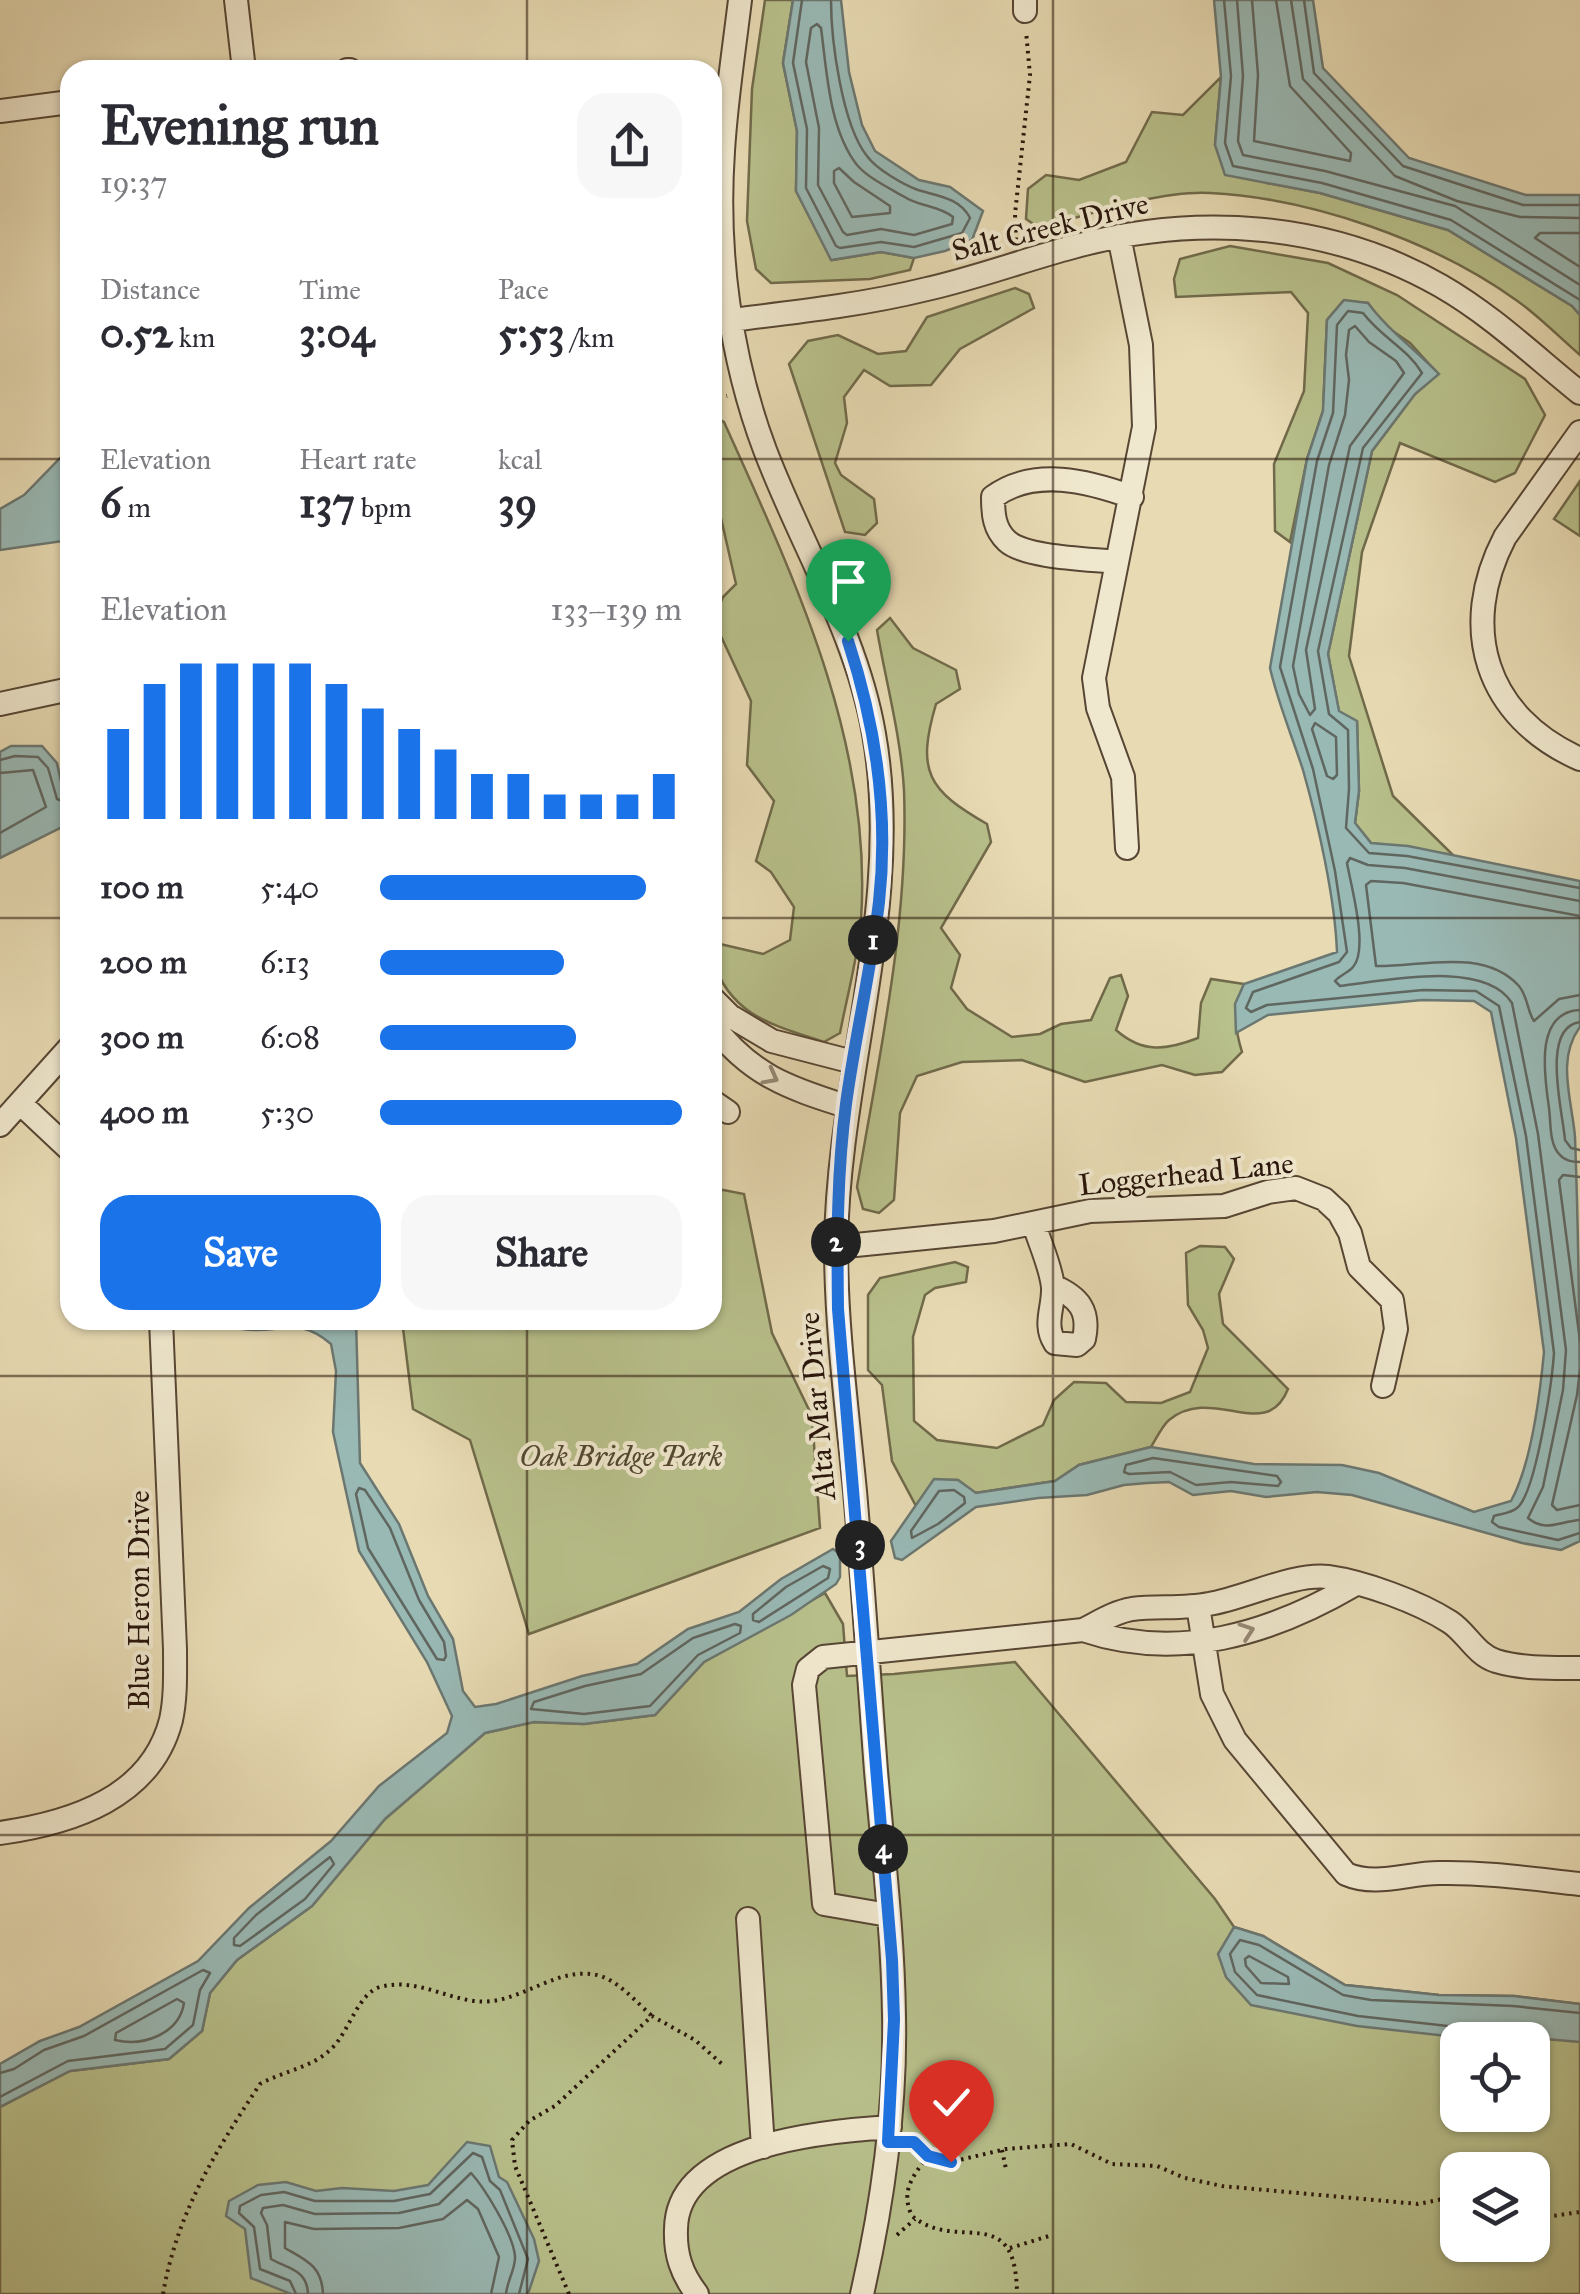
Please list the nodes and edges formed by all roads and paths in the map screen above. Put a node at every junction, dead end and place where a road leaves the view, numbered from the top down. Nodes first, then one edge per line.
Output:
1 (236, 0) edge
2 (740, 0) edge
3 (1025, 6) edge
4 (243, 60) edge
5 (60, 103) edge
6 (0, 111) edge
7 (722, 172) edge
8 (722, 209) edge
9 (1119, 236) junction
10 (1018, 263) junction
11 (731, 320) junction
12 (1580, 393) edge
13 (1580, 432) edge
14 (1132, 497) junction
15 (1116, 562) junction
16 (60, 692) edge
17 (0, 704) edge
18 (1580, 759) edge
19 (1126, 848) dead end
20 (722, 1008) edge
21 (722, 1037) edge
22 (60, 1058) edge
23 (853, 1062) junction
24 (20, 1103) junction
25 (846, 1106) junction
26 (0, 1125) edge
27 (60, 1141) edge
28 (1034, 1224) junction
29 (836, 1247) junction
30 (1053, 1286) dead end
31 (161, 1330) edge
32 (1383, 1386) dead end
33 (1354, 1585) junction
34 (1198, 1606) junction
35 (1084, 1630) junction
36 (1204, 1644) junction
37 (867, 1654) junction
38 (1580, 1668) edge
39 (0, 1833) edge
40 (1580, 1884) edge
41 (888, 1915) junction
42 (748, 1919) dead end
43 (652, 2016) junction
44 (723, 2065) dead end
45 (889, 2134) junction
46 (763, 2147) junction
47 (1002, 2150) junction
48 (928, 2156) junction
49 (1006, 2169) dead end
50 (1440, 2200) edge
51 (1580, 2212) edge
52 (1550, 2216) edge
53 (1048, 2236) dead end
54 (1010, 2248) junction
55 (163, 2294) edge
56 (569, 2294) edge
57 (696, 2294) edge
58 (862, 2294) edge
59 (1017, 2294) edge

1 - 4 street
2 - 7 street, Alta Mar Drive
3 - 10 path
5 - 6 street
8 - 11 street, Alta Mar Drive
9 - 10 street, Salt Creek Drive
9 - 12 street, Salt Creek Drive
9 - 14 street
10 - 11 street, Salt Creek Drive
11 - 23 street, Alta Mar Drive
13 - 18 street
14 - 15 street
14 - 15 street
15 - 19 street
16 - 17 street
20 - 23 street
21 -> 25 street
22 - 24 street
23 - 25 street, Alta Mar Drive
24 - 26 street
24 - 27 street
25 - 29 street, Alta Mar Drive
28 - 29 street, Loggerhead Lane
28 - 30 street
28 - 32 street, Loggerhead Lane
29 - 37 street, Alta Mar Drive
31 - 39 street, Blue Heron Drive
33 - 34 street
36 -> 33 street
33 - 38 street
34 - 35 street
34 - 36 street
35 - 36 street
35 - 37 street
36 - 40 street
37 - 41 street, Alta Mar Drive
37 - 41 street
41 - 45 street, Alta Mar Drive
42 - 46 street
43 - 44 path
43 - 55 path
43 - 56 path
45 - 46 street
45 - 48 path
45 - 58 street, Alta Mar Drive
46 - 57 street
47 - 48 path
47 - 49 path
47 - 50 path
48 - 54 path
51 - 52 path
53 - 54 path
54 - 59 path

